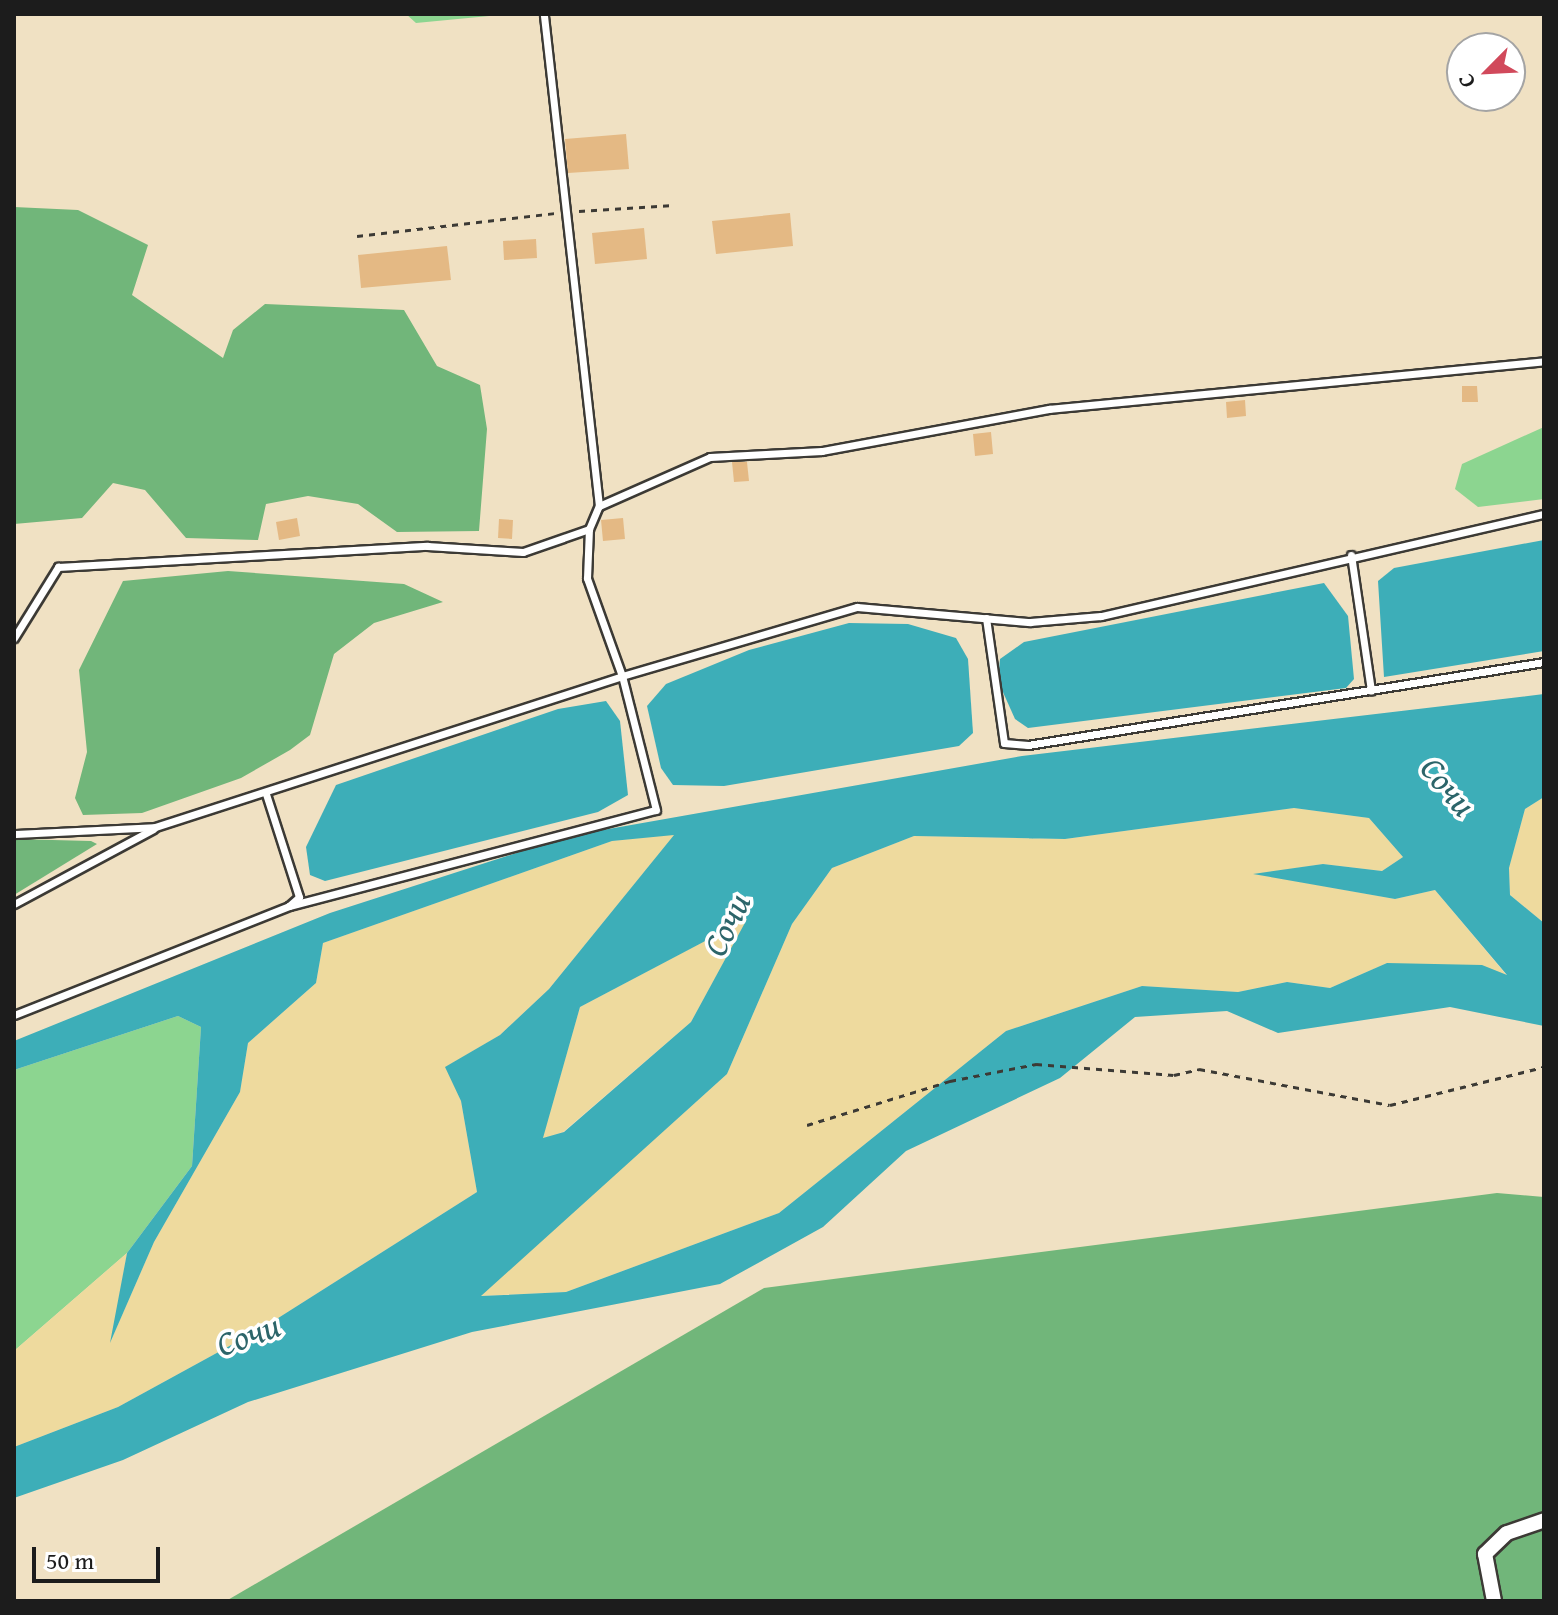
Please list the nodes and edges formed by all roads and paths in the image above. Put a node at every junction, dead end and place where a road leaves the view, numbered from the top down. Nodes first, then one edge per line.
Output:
1 (544, 14) edge
2 (674, 205) dead end
3 (566, 212) junction
4 (357, 236) dead end
5 (1544, 361) edge
6 (599, 506) junction
7 (1544, 514) edge
8 (589, 529) junction
9 (1351, 555) junction
10 (986, 618) junction
11 (14, 638) edge
12 (1544, 662) edge
13 (622, 676) junction
14 (1371, 691) junction
15 (266, 794) junction
16 (155, 827) junction
17 (14, 834) edge
18 (14, 904) edge
19 (289, 906) junction
20 (14, 1015) edge
21 (1544, 1067) edge
22 (807, 1125) dead end
23 (1544, 1520) edge
24 (1494, 1601) edge

1 - 3 lane
2 - 3 path
3 - 4 path
3 - 6 lane
5 - 6 lane
6 - 8 lane
7 - 9 lane
8 - 11 lane
8 - 13 lane
9 - 10 lane
9 - 14 lane
10 - 13 lane
10 - 14 lane
12 - 14 lane
13 - 15 lane
13 - 19 lane
15 - 16 lane
15 - 19 lane
16 - 17 lane
16 - 18 lane
19 - 20 lane
21 - 22 path
23 - 24 street

